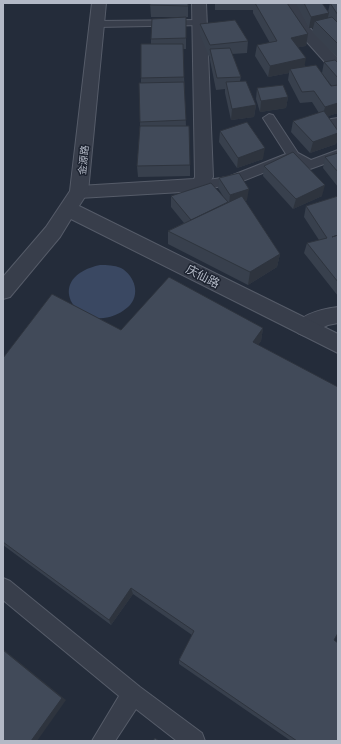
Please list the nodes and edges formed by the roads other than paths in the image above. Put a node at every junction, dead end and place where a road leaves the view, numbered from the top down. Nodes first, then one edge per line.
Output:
1 (99, 3) edge
2 (199, 3) edge
3 (290, 3) edge
4 (200, 23) junction
5 (97, 24) junction
6 (338, 67) edge
7 (269, 118) dead end
8 (338, 122) edge
9 (338, 128) edge
10 (338, 154) edge
11 (294, 156) junction
12 (199, 184) junction
13 (79, 192) junction
14 (68, 209) junction
15 (3, 291) edge
16 (338, 315) edge
17 (305, 327) junction
18 (338, 344) edge
19 (3, 588) edge
20 (133, 694) junction
21 (103, 741) edge
22 (194, 741) edge

1 - 5 street, 金源路
2 - 4 street
3 - 6 street
4 - 5 lane
4 - 12 street
5 - 13 street, 金源路
7 - 11 lane
8 - 9 lane
10 - 11 lane
11 - 12 lane
12 - 13 street
13 - 14 street, 金源路
14 - 15 street, 金源路
14 - 17 street, 庆仙路
16 - 17 street
17 - 18 street, 庆仙路
19 - 20 lane
20 - 21 lane
20 - 22 lane

